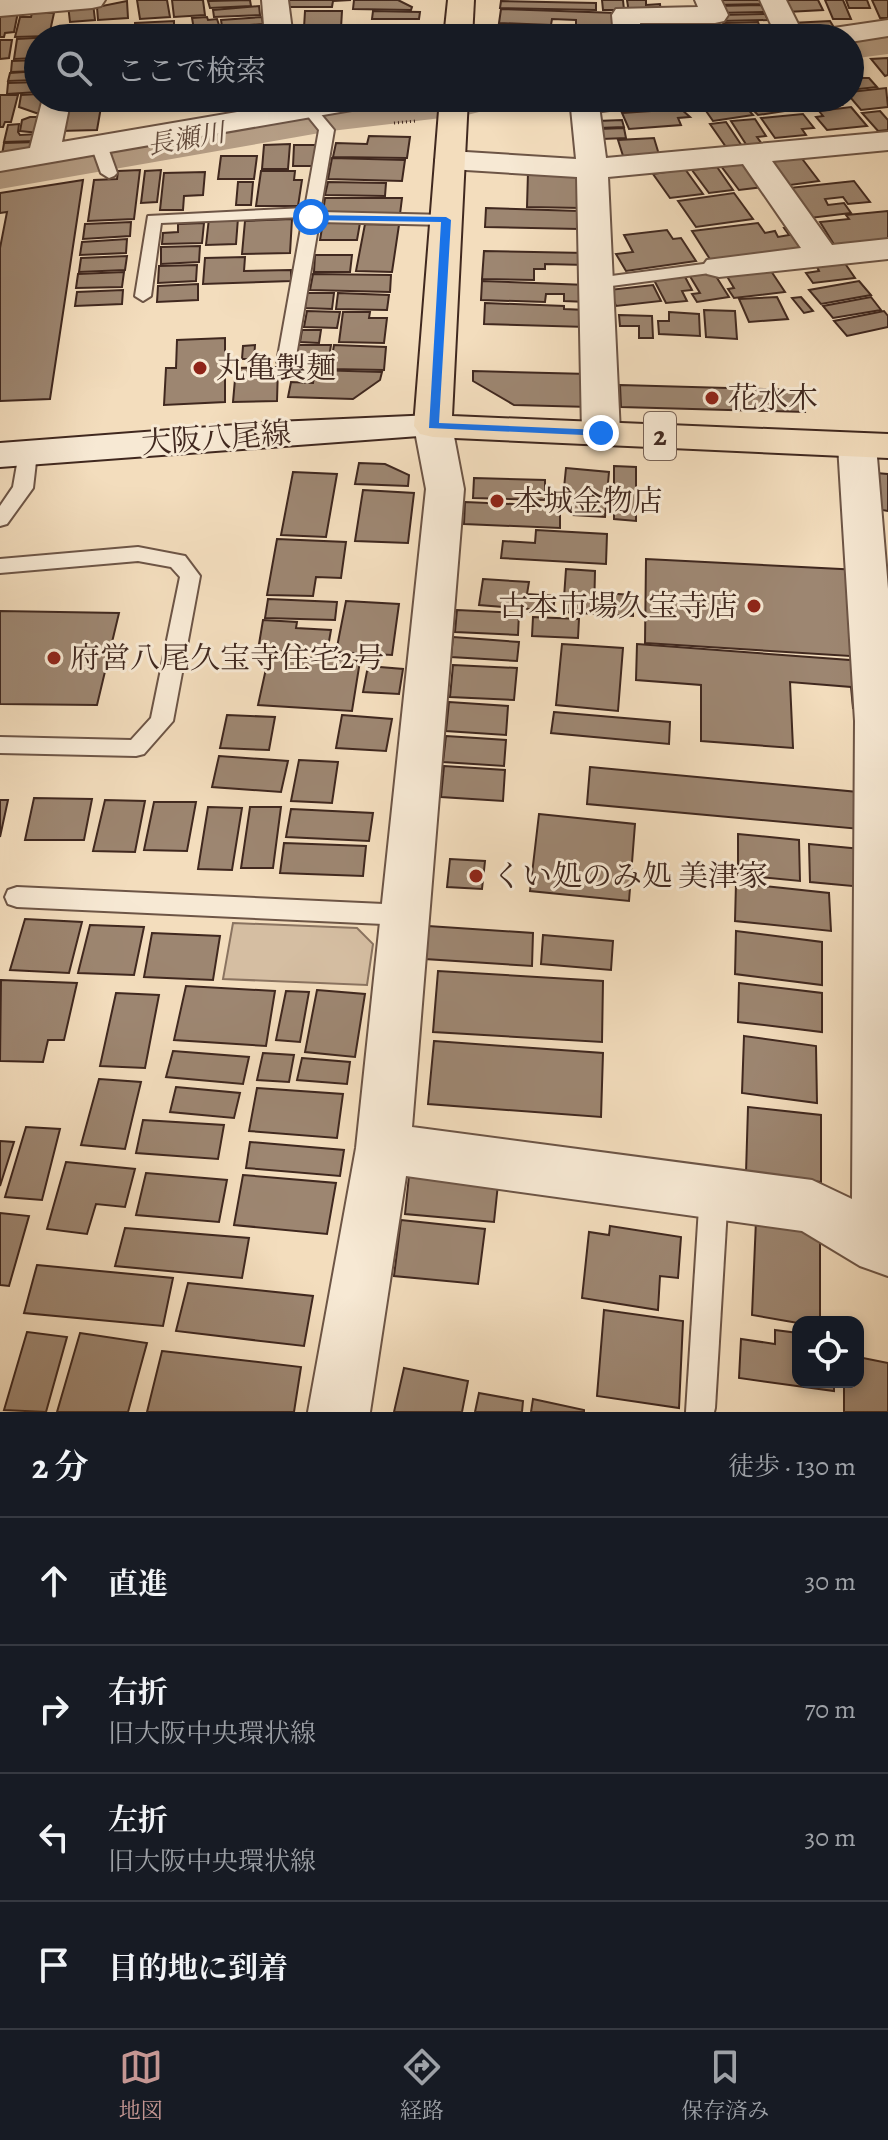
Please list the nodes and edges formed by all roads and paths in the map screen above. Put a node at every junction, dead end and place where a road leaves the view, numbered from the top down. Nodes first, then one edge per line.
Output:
1 (92, 0) edge
2 (275, 0) edge
3 (461, 0) edge
4 (708, 0) edge
5 (773, 0) edge
6 (0, 8) edge
7 (278, 24) edge
8 (459, 24) edge
9 (626, 24) edge
10 (784, 24) edge
11 (888, 28) edge
12 (864, 32) edge
13 (888, 48) edge
14 (864, 52) edge
15 (54, 112) edge
16 (307, 112) edge
17 (586, 112) edge
18 (451, 129) edge
19 (878, 142) edge
20 (100, 146) junction
21 (44, 154) junction
22 (752, 155) junction
23 (0, 162) edge
24 (592, 169) junction
25 (888, 169) edge
26 (109, 173) dead end
27 (312, 214) junction
28 (446, 220) junction
29 (888, 249) edge
30 (823, 256) junction
31 (719, 267) joint
32 (596, 283) junction
33 (143, 296) dead end
34 (286, 362) dead end
35 (433, 426) junction
36 (601, 433) junction
37 (872, 445) edge
38 (14, 454) edge
39 (0, 520) edge
40 (0, 566) edge
41 (883, 744) edge
42 (0, 745) edge
43 (17, 897) dead end
44 (405, 915) junction
45 (383, 1148) junction
46 (714, 1192) junction
47 (884, 1248) edge
48 (700, 1408) dead end
49 (339, 1412) edge

1 - 6 street
2 - 7 street
3 - 8 main road
4 - 9 street
5 - 10 street
11 - 12 street
13 - 14 street
15 - 21 street
16 - 20 street
16 - 27 lane
17 - 24 street
18 - 24 street
18 - 28 main road
19 - 22 street
19 - 25 street
20 - 21 street
20 - 26 lane
21 - 23 street
22 - 24 street
22 - 30 street
24 - 32 street
27 - 28 lane
27 - 33 lane
27 - 34 lane
28 - 35 main road
29 - 30 street
30 - 31 street
31 - 32 lane
32 - 36 street
35 - 36 main road, 2
35 - 38 street, 大阪八尾線
35 - 44 street
36 - 37 main road, 2
37 - 41 street
38 - 39 lane
40 - 42 lane
41 - 47 street
43 - 44 lane
44 - 45 street
45 - 46 street
45 - 49 street
46 - 47 street
46 - 48 lane

